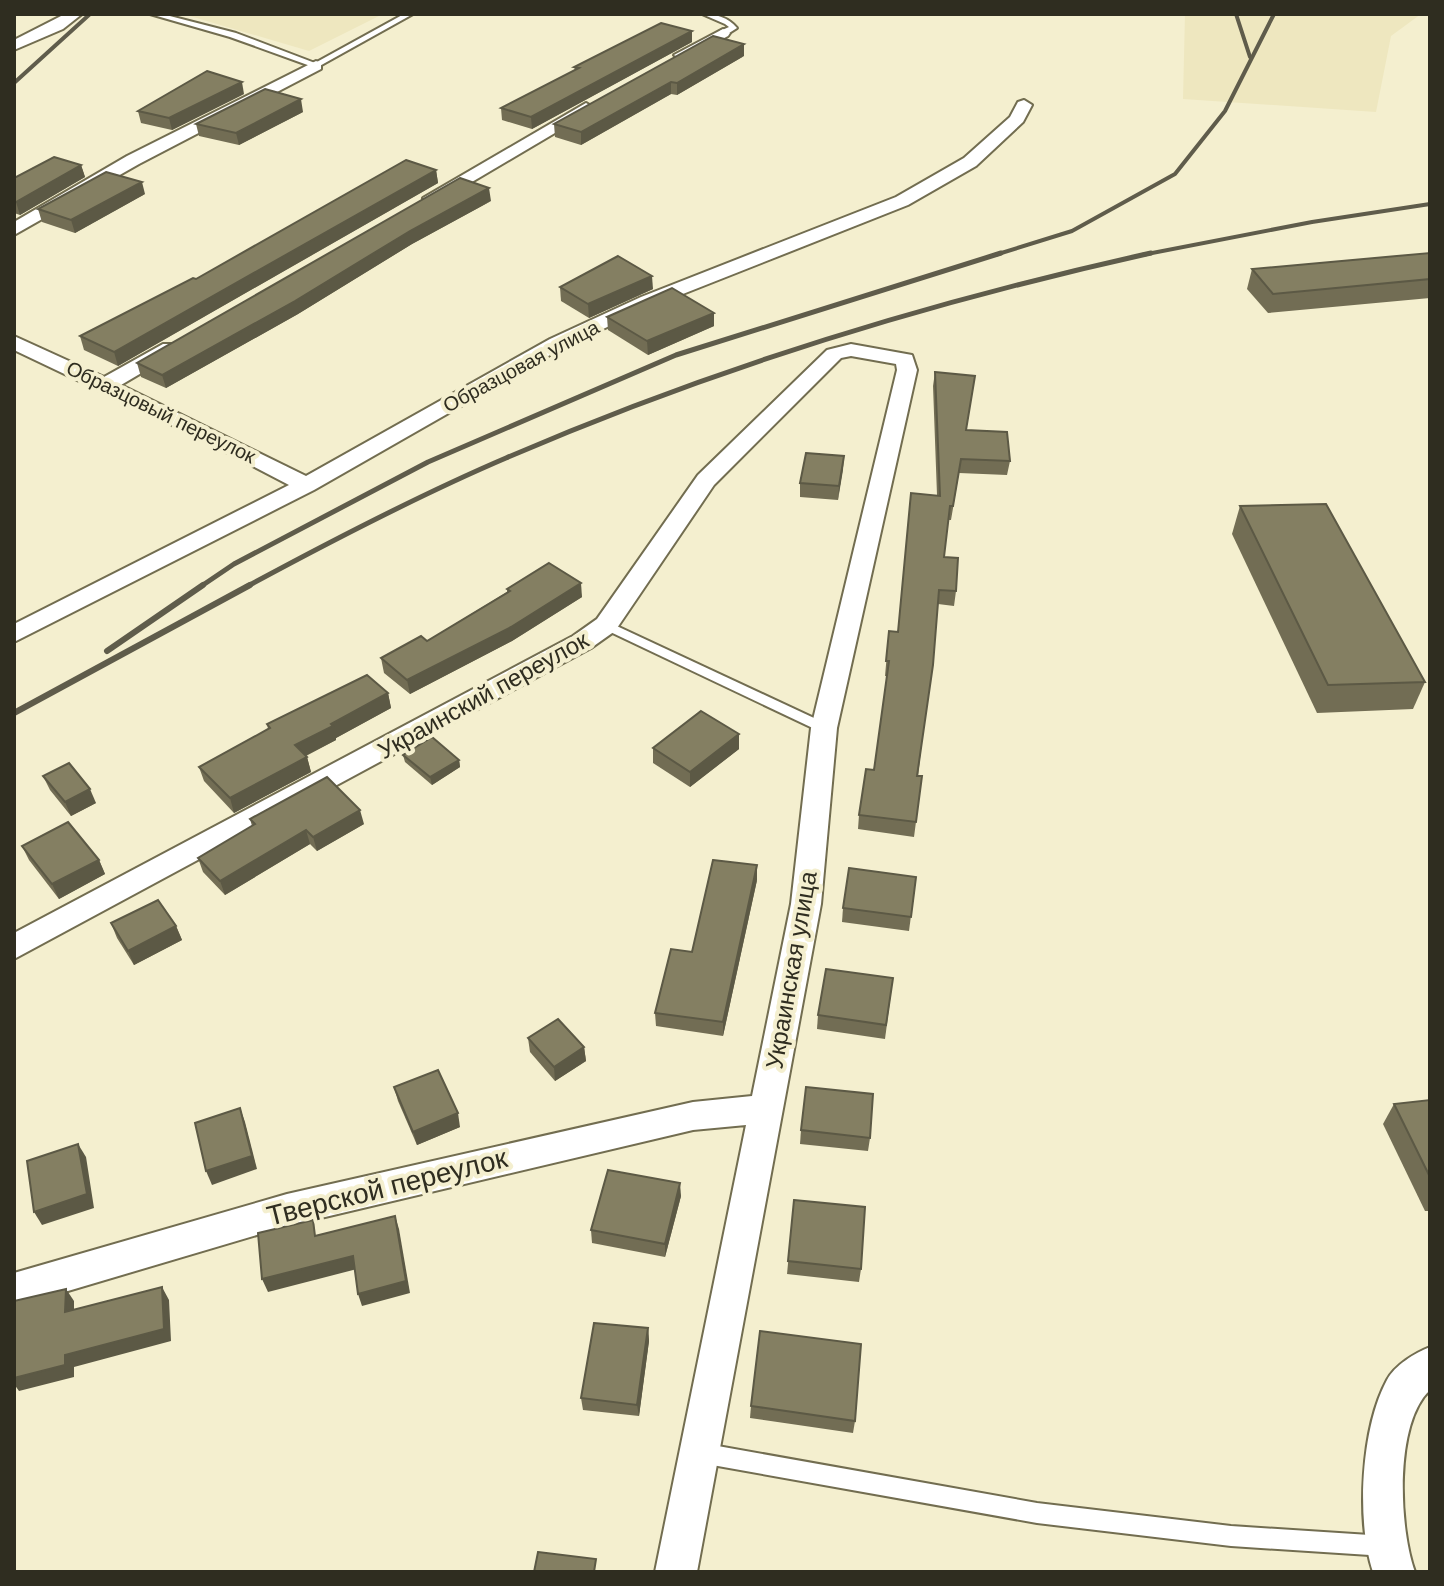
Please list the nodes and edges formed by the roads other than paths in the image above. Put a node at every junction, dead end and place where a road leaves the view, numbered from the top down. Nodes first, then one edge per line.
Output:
1 (75, 14) edge
2 (154, 14) edge
3 (409, 14) edge
4 (706, 14) edge
5 (723, 33) joint
6 (14, 45) edge
7 (670, 62) edge
8 (316, 66) junction
9 (604, 98) edge
10 (1024, 105) dead end
11 (419, 205) edge
12 (14, 230) edge
13 (187, 338) edge
14 (14, 342) edge
15 (907, 370) joint
16 (107, 384) junction
17 (306, 485) junction
18 (606, 625) junction
19 (14, 634) edge
20 (824, 728) junction
21 (14, 947) edge
22 (766, 1109) junction
23 (14, 1290) edge
24 (1430, 1365) edge
25 (700, 1453) junction
26 (1390, 1559) edge
27 (676, 1572) edge

1 - 6 street
2 - 8 lane
3 - 8 lane
4 - 5 lane
5 - 7 street
8 - 12 street
9 - 11 street
10 - 17 street, Образцовая улица
13 - 16 street
14 - 16 street, Образцовый переулок
15 - 18 street, Украинский переулок
15 - 20 street, Украинская улица
16 - 17 street, Образцовый переулок
17 - 19 street, Образцовая улица
18 - 20 lane
18 - 21 street, Украинский переулок
20 - 22 street, Украинская улица
22 - 23 street, Тверской переулок
22 - 25 street, Украинская улица
24 - 26 street
25 - 26 lane
25 - 27 street, Украинская улица

